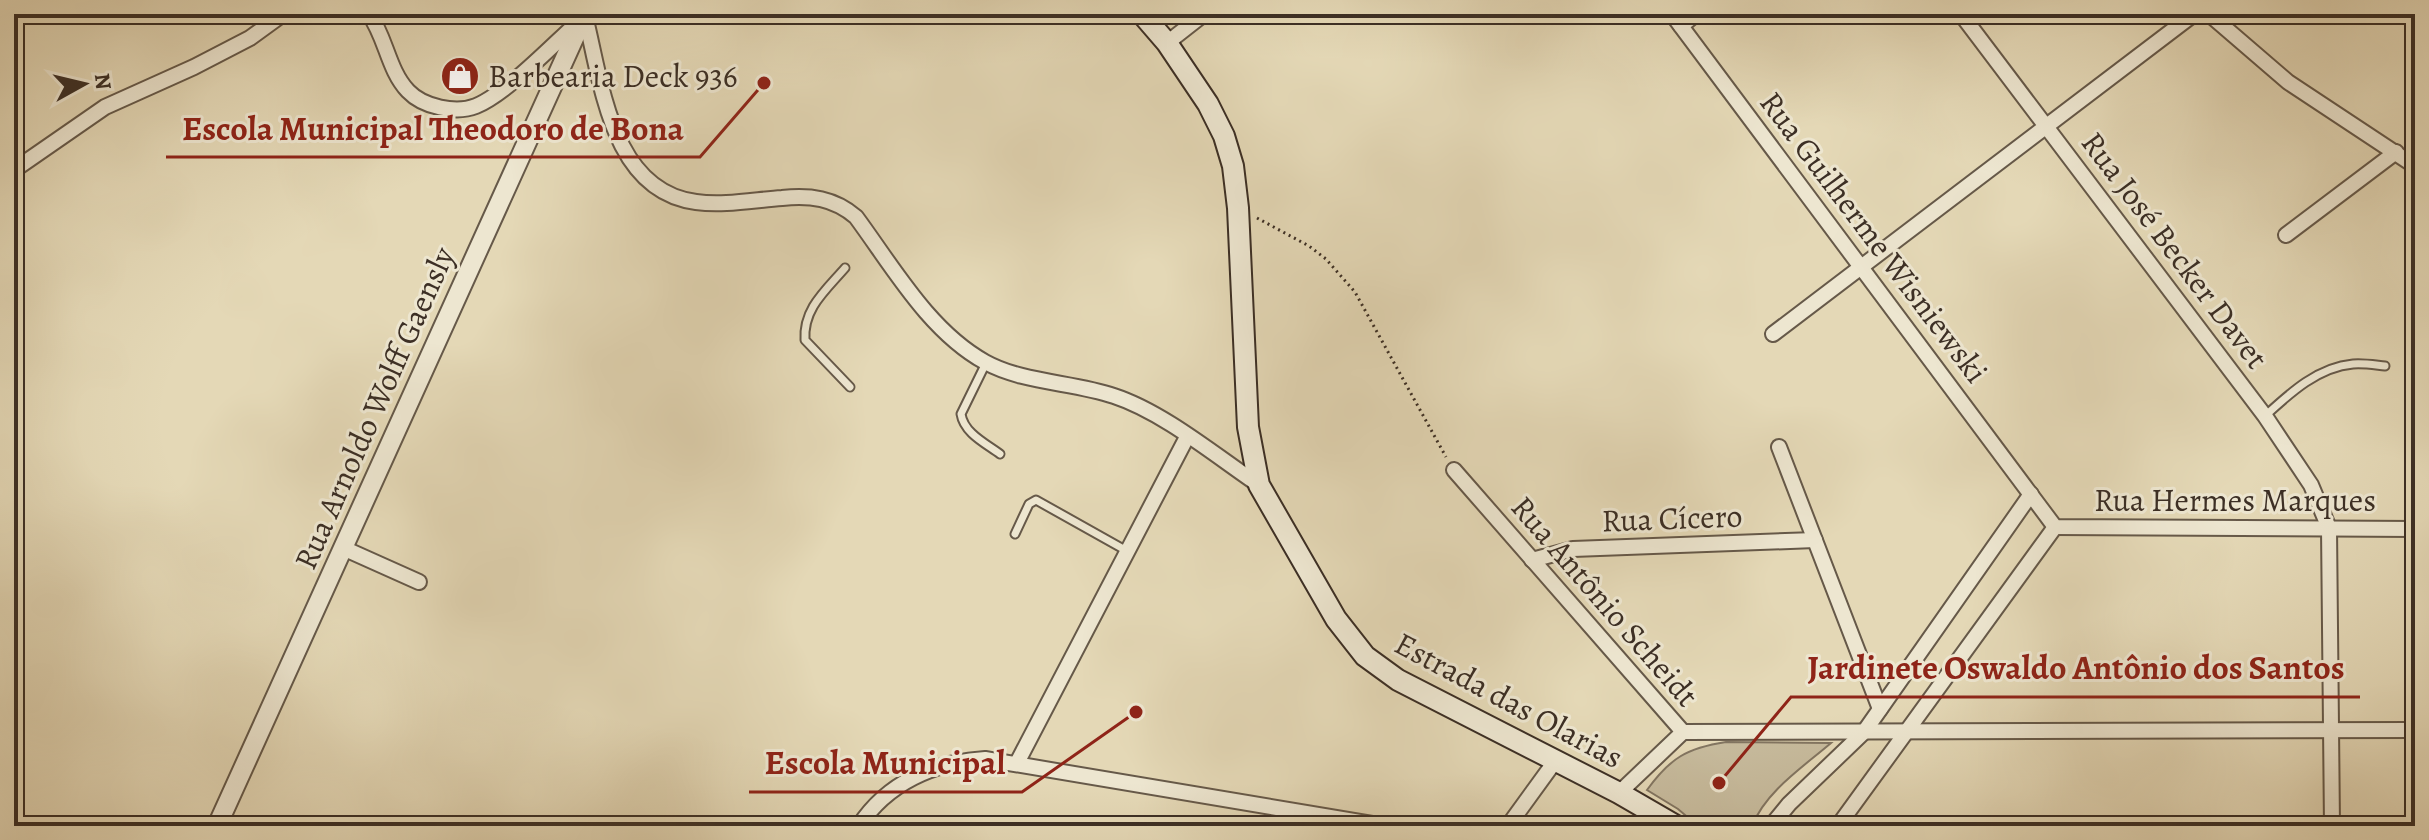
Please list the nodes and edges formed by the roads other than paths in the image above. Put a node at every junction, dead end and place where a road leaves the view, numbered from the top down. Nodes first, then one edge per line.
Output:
1 (283, 14) edge
2 (369, 14) edge
3 (1142, 14) edge
4 (1204, 14) edge
5 (1696, 14) edge
6 (1961, 14) edge
7 (2194, 14) edge
8 (2209, 14) edge
9 (585, 15) edge
10 (1676, 20) edge
11 (1167, 43) junction
12 (2046, 127) junction
13 (2396, 152) junction
14 (2415, 166) edge
15 (14, 170) edge
16 (2286, 235) dead end
17 (1861, 267) junction
18 (845, 268) dead end
19 (1773, 334) dead end
20 (986, 363) junction
21 (2385, 366) dead end
22 (850, 387) dead end
23 (2265, 416) junction
24 (1187, 437) junction
25 (1779, 447) dead end
26 (1000, 454) dead end
27 (1454, 470) road end
28 (1259, 485) junction
29 (2031, 494) junction
30 (2055, 527) junction
31 (2329, 528) junction
32 (2415, 529) edge
33 (1015, 534) dead end
34 (1815, 540) junction
35 (343, 548) junction
36 (1127, 551) junction
37 (1532, 560) junction
38 (419, 582) dead end
39 (1880, 709) junction
40 (2332, 730) junction
41 (2415, 730) edge
42 (1683, 732) junction
43 (1864, 732) junction
44 (1905, 732) junction
45 (1556, 760) junction
46 (1017, 763) junction
47 (1619, 793) junction
48 (217, 826) edge
49 (859, 826) edge
50 (1384, 826) edge
51 (1508, 826) edge
52 (1676, 826) edge
53 (1771, 826) edge
54 (1838, 826) edge
55 (2332, 826) edge

1 - 15 street
2 - 9 street
3 - 11 main road
4 - 11 street
5 - 10 street
6 - 12 street, Rua José Becker Davet
7 - 12 street
8 - 13 street
9 - 20 street, Estrada das Olarias
9 - 35 street, Rua Arnoldo Wolff Gaensly
10 - 17 street, Rua Guilherme Wisniewski
11 - 28 main road
12 - 17 street
12 - 23 street, Rua José Becker Davet
13 - 14 street
13 - 16 street
17 - 19 street
17 - 29 street, Rua Guilherme Wisniewski
18 - 22 lane
20 - 24 street, Estrada das Olarias
20 - 26 lane
21 - 23 lane
23 - 31 street, Rua José Becker Davet
24 - 28 street, Estrada das Olarias
24 - 36 street
25 - 34 street
27 - 37 street, Rua Antônio Scheidt
28 - 45 main road, Estrada das Olarias
29 - 30 street, Rua Hermes Marques
29 - 39 street
30 - 31 street, Rua Hermes Marques
30 - 44 street, Rua Hermes Marques
31 - 32 street, Rua Hermes Marques
31 - 40 street
33 - 36 lane
34 - 37 street, Rua Cícero
34 - 39 street
35 - 38 street
35 - 48 street, Rua Arnoldo Wolff Gaensly
36 - 46 street
37 - 42 street, Rua Antônio Scheidt
39 - 43 street
40 - 41 street, Rua Antônio Scheidt
40 - 44 street, Rua Antônio Scheidt
40 - 55 street
42 - 43 street, Rua Antônio Scheidt
42 - 47 street
43 - 44 street, Rua Antônio Scheidt
43 - 53 street
44 - 54 street, Rua Hermes Marques
45 - 47 main road, Estrada das Olarias
45 - 51 street
46 - 49 street
46 - 50 street
47 - 52 main road, Estrada das Olarias

